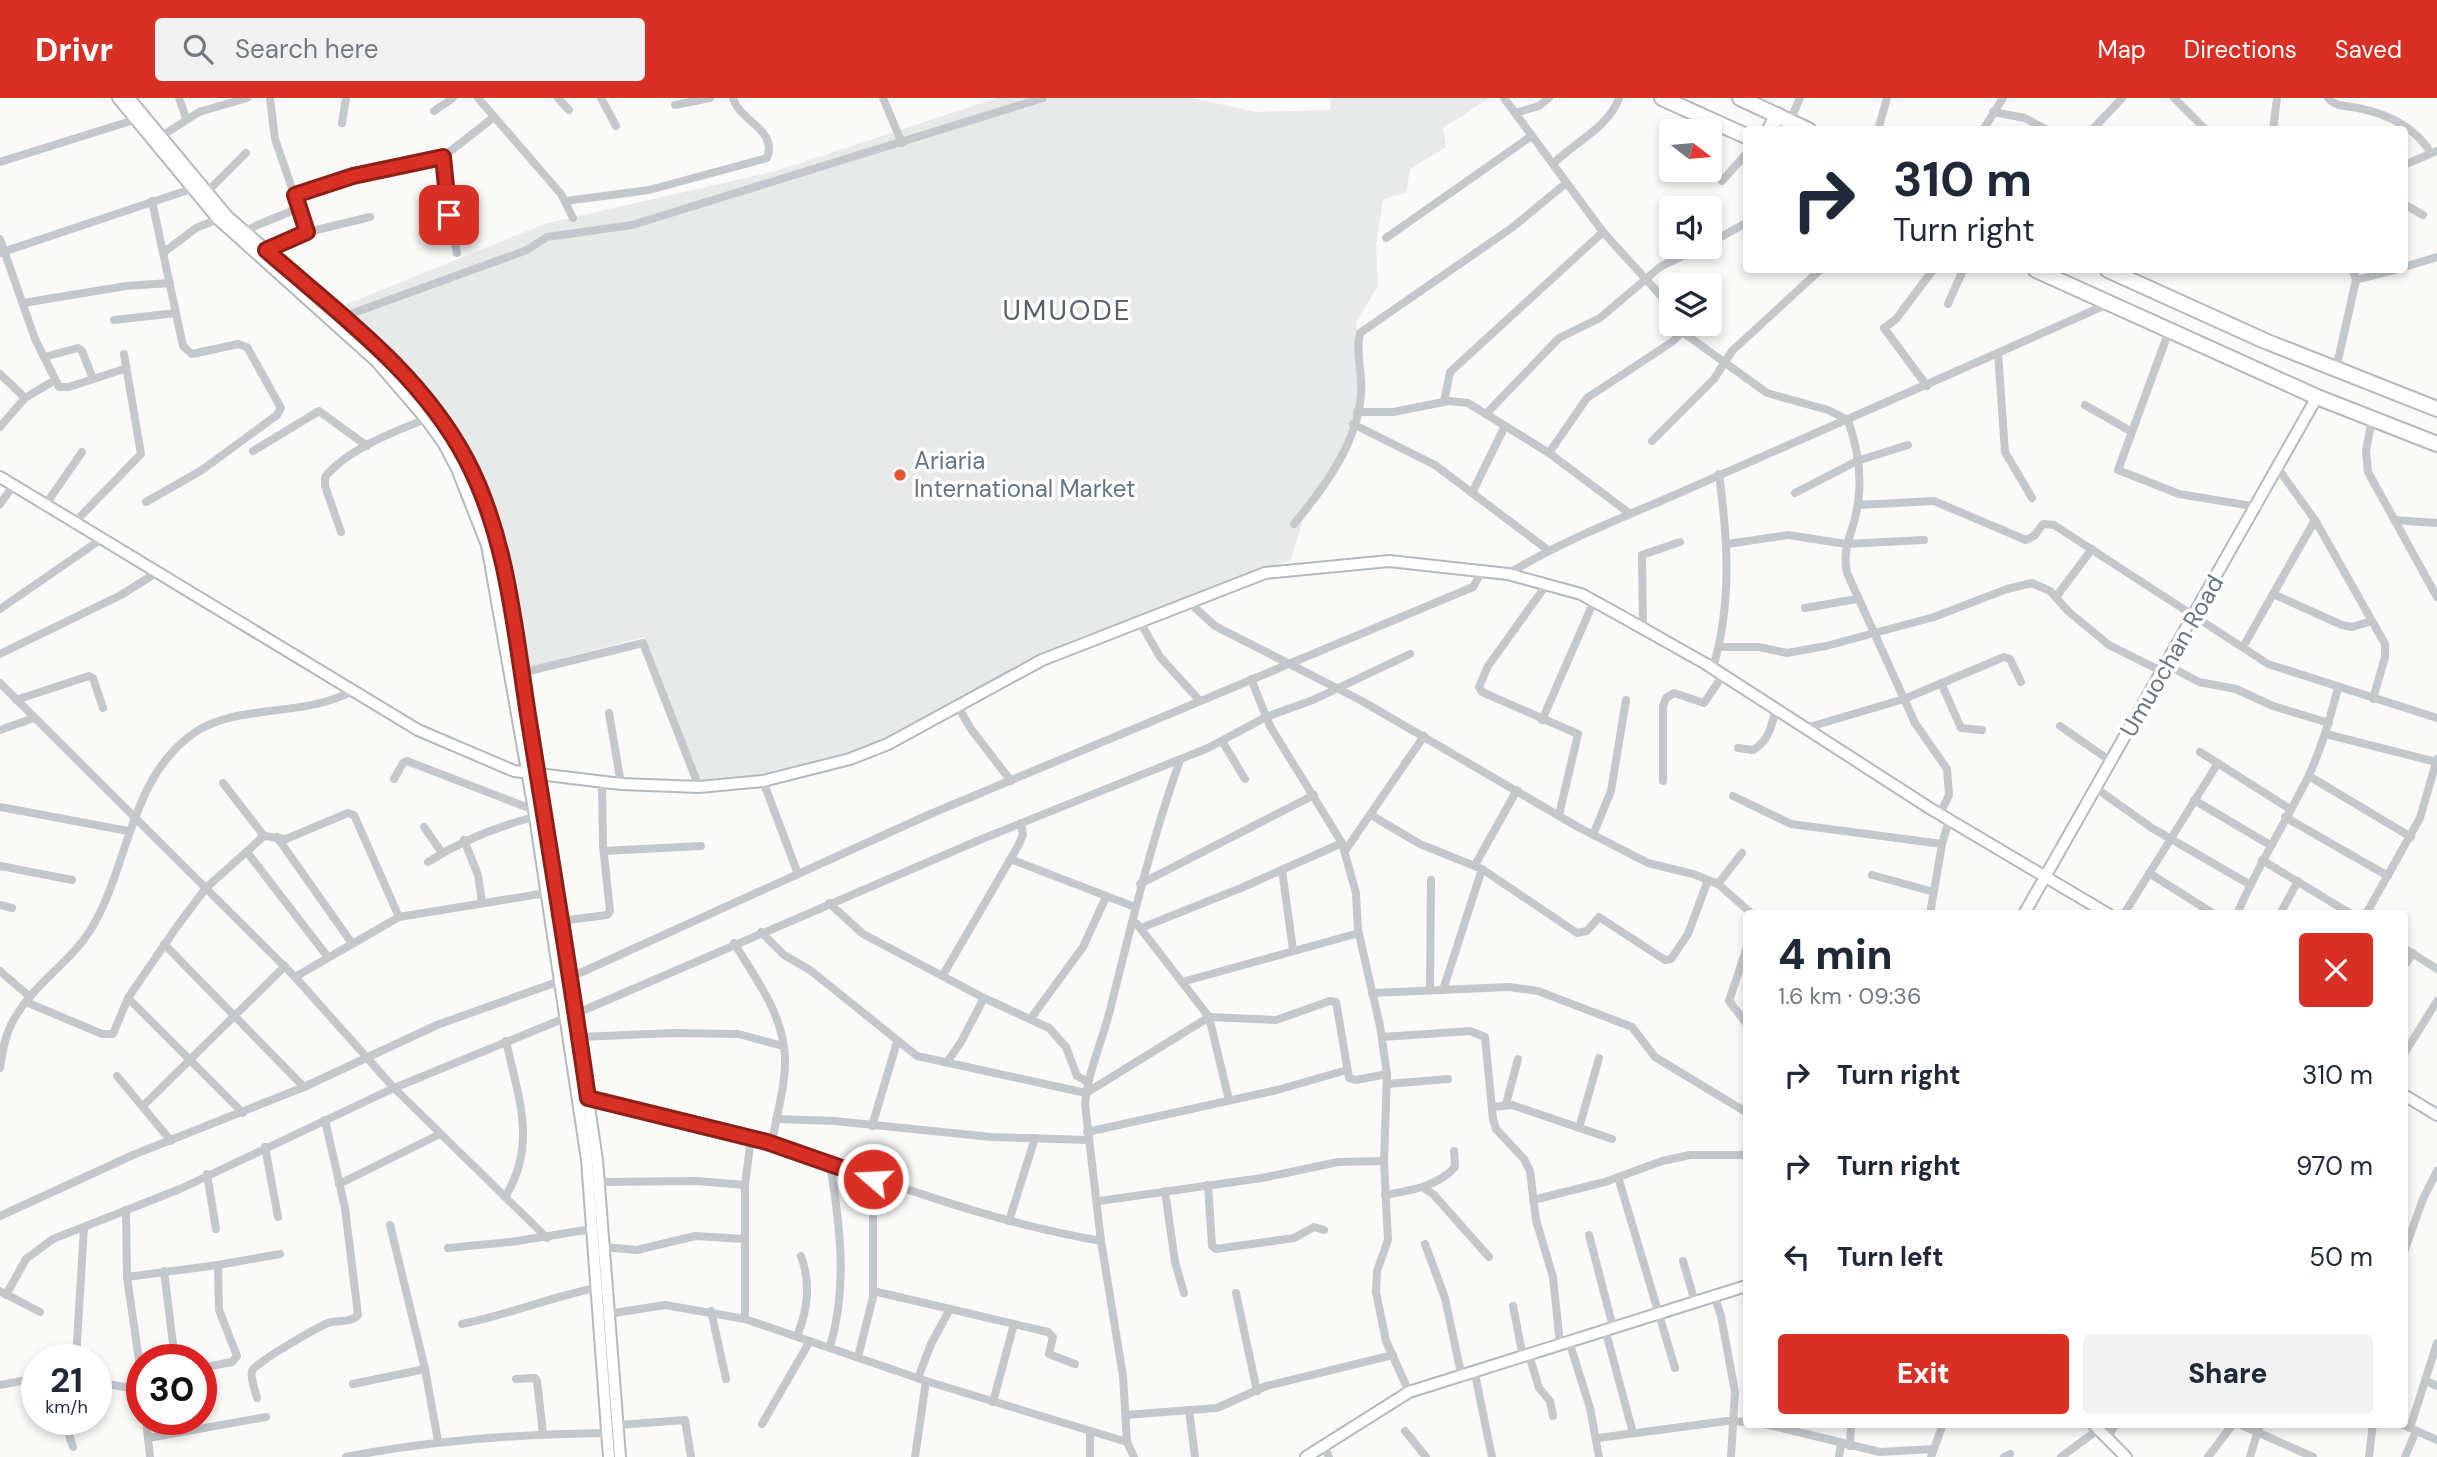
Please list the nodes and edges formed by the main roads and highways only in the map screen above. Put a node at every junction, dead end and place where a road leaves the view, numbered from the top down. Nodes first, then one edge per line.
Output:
1 (118, 98) edge
2 (129, 98) edge
3 (1662, 98) edge
4 (1749, 100) edge
5 (1783, 118) junction
6 (1774, 126) edge
7 (1800, 126) edge
8 (1743, 135) edge
9 (2043, 273) edge
10 (2115, 273) edge
11 (2317, 397) junction
12 (2437, 410) edge
13 (2437, 444) edge
14 (0, 477) edge
15 (533, 773) junction
16 (2045, 876) junction
17 (2026, 910) edge
18 (2101, 910) edge
19 (565, 979) junction
20 (570, 1016) junction
21 (2408, 1097) edge
22 (2437, 1115) edge
23 (1743, 1287) edge
24 (2100, 1431) edge
25 (609, 1457) edge
26 (620, 1457) edge
27 (1306, 1457) edge
28 (2126, 1457) edge

1 - 15 main road
2 - 15 main road
3 - 8 highway
4 - 5 highway
5 - 6 highway
5 - 7 highway
9 - 11 highway
10 - 12 highway
11 - 13 highway
11 - 16 main road, Umuochan Road
14 - 15 main road
15 - 16 main road
15 - 19 main road
15 - 19 main road
16 - 17 main road, Umuochan Road
16 - 18 main road
19 - 20 main road
20 - 25 main road
20 - 26 main road
21 - 22 main road
23 - 27 main road
24 - 28 main road

